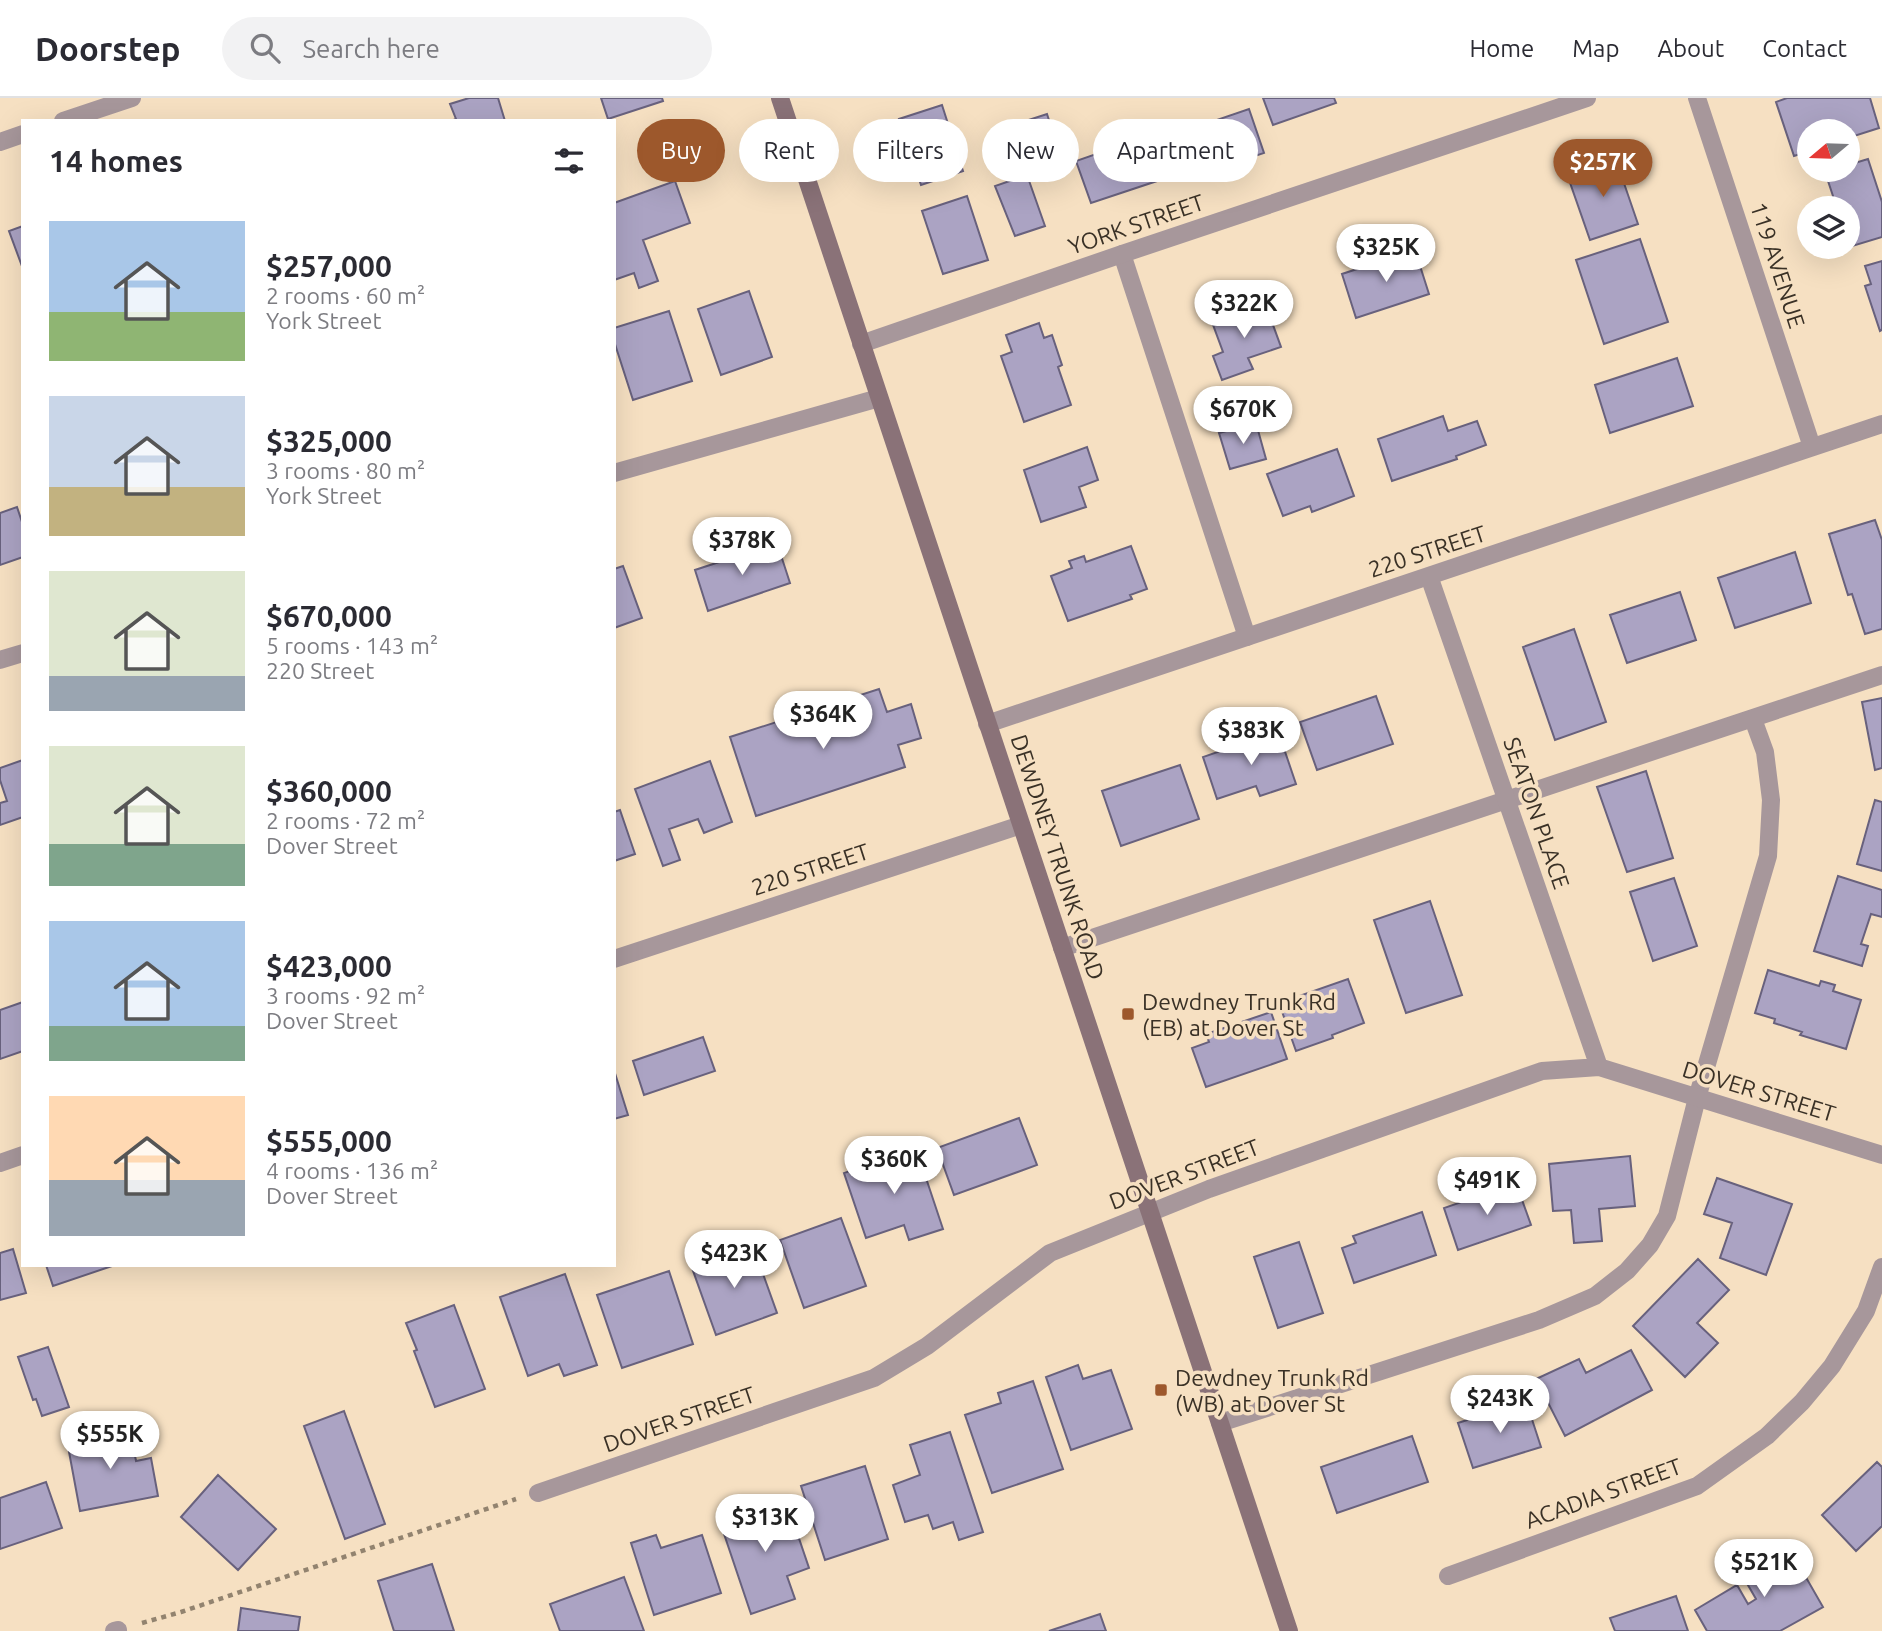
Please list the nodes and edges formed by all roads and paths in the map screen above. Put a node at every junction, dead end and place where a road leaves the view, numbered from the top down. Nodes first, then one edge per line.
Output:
1 (132, 98) edge
2 (780, 98) edge
3 (1587, 98) edge
4 (1697, 98) edge
5 (69, 119) edge
6 (21, 135) edge
7 (0, 142) edge
8 (1122, 254) junction
9 (861, 344) junction
10 (879, 398) junction
11 (1882, 424) edge
12 (1812, 447) junction
13 (616, 472) edge
14 (1429, 576) junction
15 (1247, 637) junction
16 (21, 654) edge
17 (0, 660) edge
18 (1882, 675) edge
19 (1753, 719) junction
20 (988, 724) junction
21 (1507, 801) junction
22 (1021, 825) junction
23 (1062, 948) junction
24 (616, 958) edge
25 (1599, 1067) junction
26 (1697, 1098) junction
27 (1882, 1155) edge
28 (21, 1156) edge
29 (0, 1163) edge
30 (1149, 1212) junction
31 (1882, 1267) edge
32 (1220, 1423) junction
33 (538, 1493) joint
34 (1448, 1576) dead end
35 (116, 1630) edge
36 (1289, 1631) edge

1 - 5 street
2 - 9 main road, DEWDNEY TRUNK ROAD
3 - 8 street, YORK STREET
4 - 12 street, 119 AVENUE
6 - 7 street
8 - 9 street, YORK STREET
8 - 15 street
9 - 10 main road, DEWDNEY TRUNK ROAD
10 - 13 street
10 - 20 main road, DEWDNEY TRUNK ROAD
11 - 12 street, 220 STREET
12 - 14 street, 220 STREET
14 - 15 street, 220 STREET
14 - 21 street, SEATON PLACE
15 - 20 street, 220 STREET
16 - 17 street
18 - 19 street
19 - 21 street
19 - 26 street
20 - 22 main road, DEWDNEY TRUNK ROAD
21 - 23 street
21 - 25 street, SEATON PLACE
22 - 23 main road, DEWDNEY TRUNK ROAD
22 - 24 street, 220 STREET
23 - 30 main road, DEWDNEY TRUNK ROAD
25 - 26 street, DOVER STREET
25 - 30 street, DOVER STREET
26 - 27 street, DOVER STREET
26 - 32 street
28 - 29 street
30 - 32 main road, DEWDNEY TRUNK ROAD
30 - 33 street, DOVER STREET
31 - 34 street, ACADIA STREET
32 - 36 main road, DEWDNEY TRUNK ROAD
33 - 35 path

